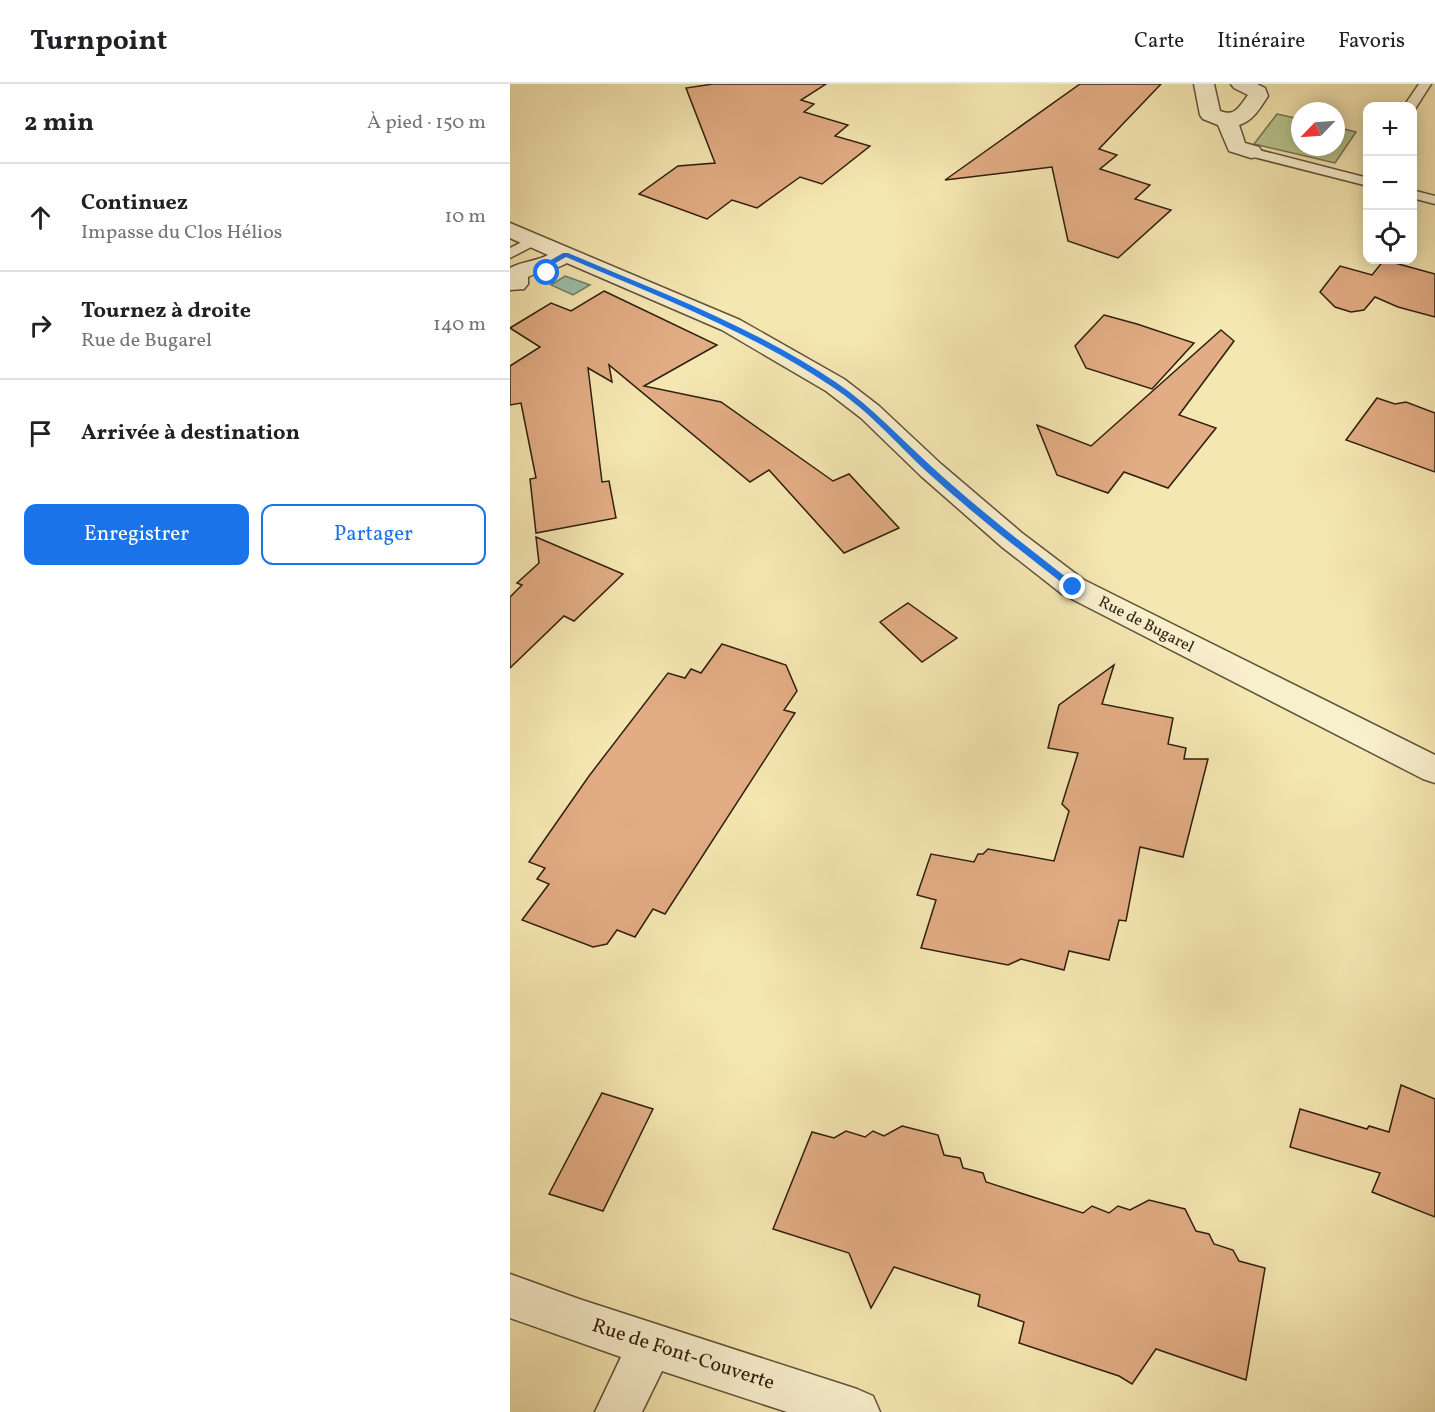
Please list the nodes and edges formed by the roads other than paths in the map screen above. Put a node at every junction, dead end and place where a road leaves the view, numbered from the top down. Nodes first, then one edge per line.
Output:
1 (1204, 84) edge
2 (1241, 84) edge
3 (1425, 84) edge
4 (1413, 102) edge
5 (1227, 121) junction
6 (1251, 152) joint
7 (1363, 177) edge
8 (1417, 195) edge
9 (1435, 200) edge
10 (522, 235) edge
11 (510, 254) edge
12 (556, 260) junction
13 (513, 286) edge
14 (1435, 770) edge
15 (510, 1296) edge
16 (652, 1344) junction
17 (618, 1412) edge
18 (857, 1412) edge

1 - 5 street
2 - 5 street
3 - 4 lane
5 - 6 street
6 - 7 lane
8 - 9 lane
10 - 11 lane
10 - 12 street, Rue de Bugarel
12 - 13 street
12 - 14 street, Rue de Bugarel
15 - 16 street, Rue de Font-Couverte
16 - 17 street
16 - 18 street, Rue de Font-Couverte

